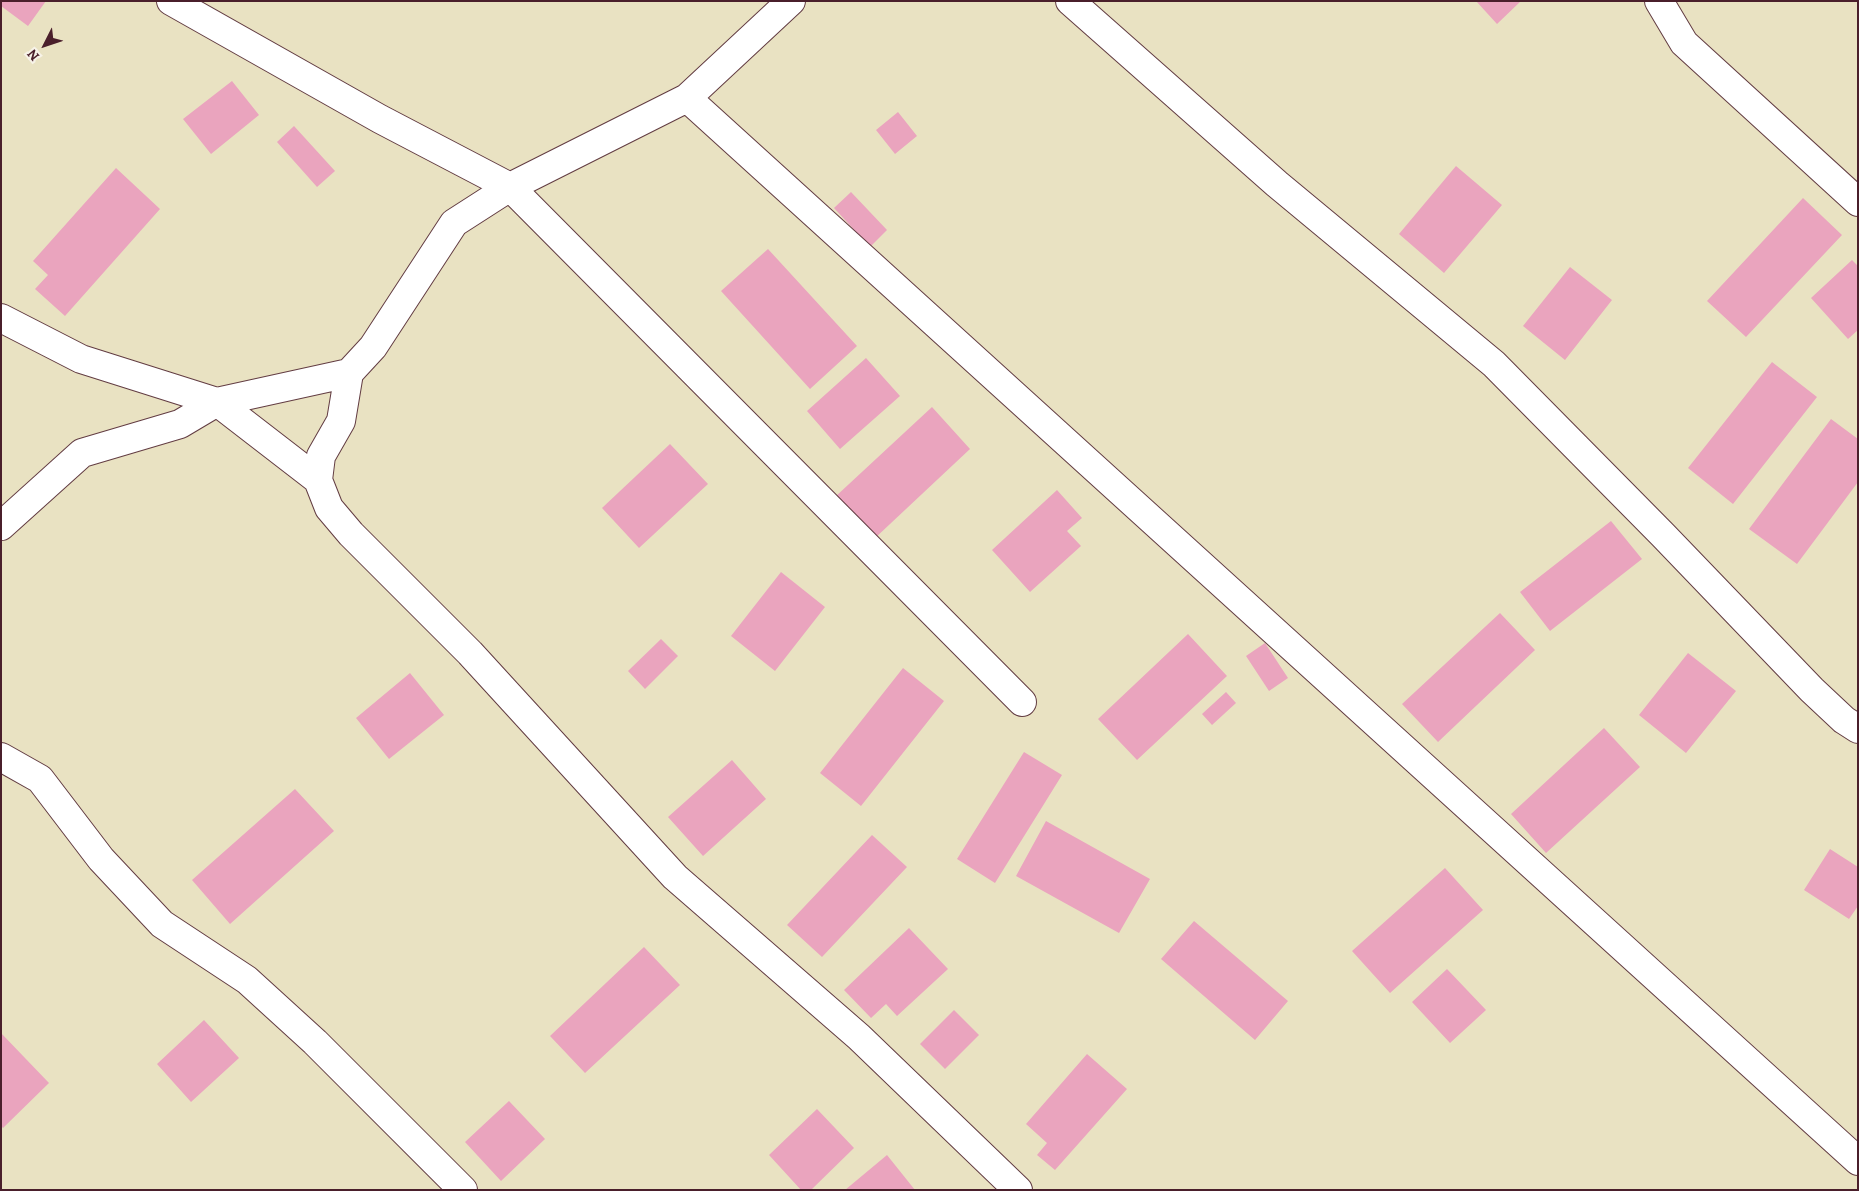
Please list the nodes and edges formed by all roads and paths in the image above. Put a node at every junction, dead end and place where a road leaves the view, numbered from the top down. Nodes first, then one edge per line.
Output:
1 (171, 1) edge
2 (791, 1) edge
3 (1070, 1) edge
4 (1659, 1) edge
5 (687, 98) junction
6 (510, 187) junction
7 (1858, 202) edge
8 (1, 318) edge
9 (349, 373) junction
10 (217, 402) junction
11 (318, 480) junction
12 (1, 526) edge
13 (1022, 702) dead end
14 (1858, 730) edge
15 (1, 757) edge
16 (1858, 1161) edge
17 (463, 1190) edge
18 (1018, 1190) edge

1 - 6 street
2 - 5 street
3 - 14 street
4 - 7 street
5 - 6 street
5 - 16 street
6 - 9 street
6 - 13 street
8 - 10 street
9 - 10 street
9 - 11 street
10 - 11 street
10 - 12 street
11 - 18 street
15 - 17 street

